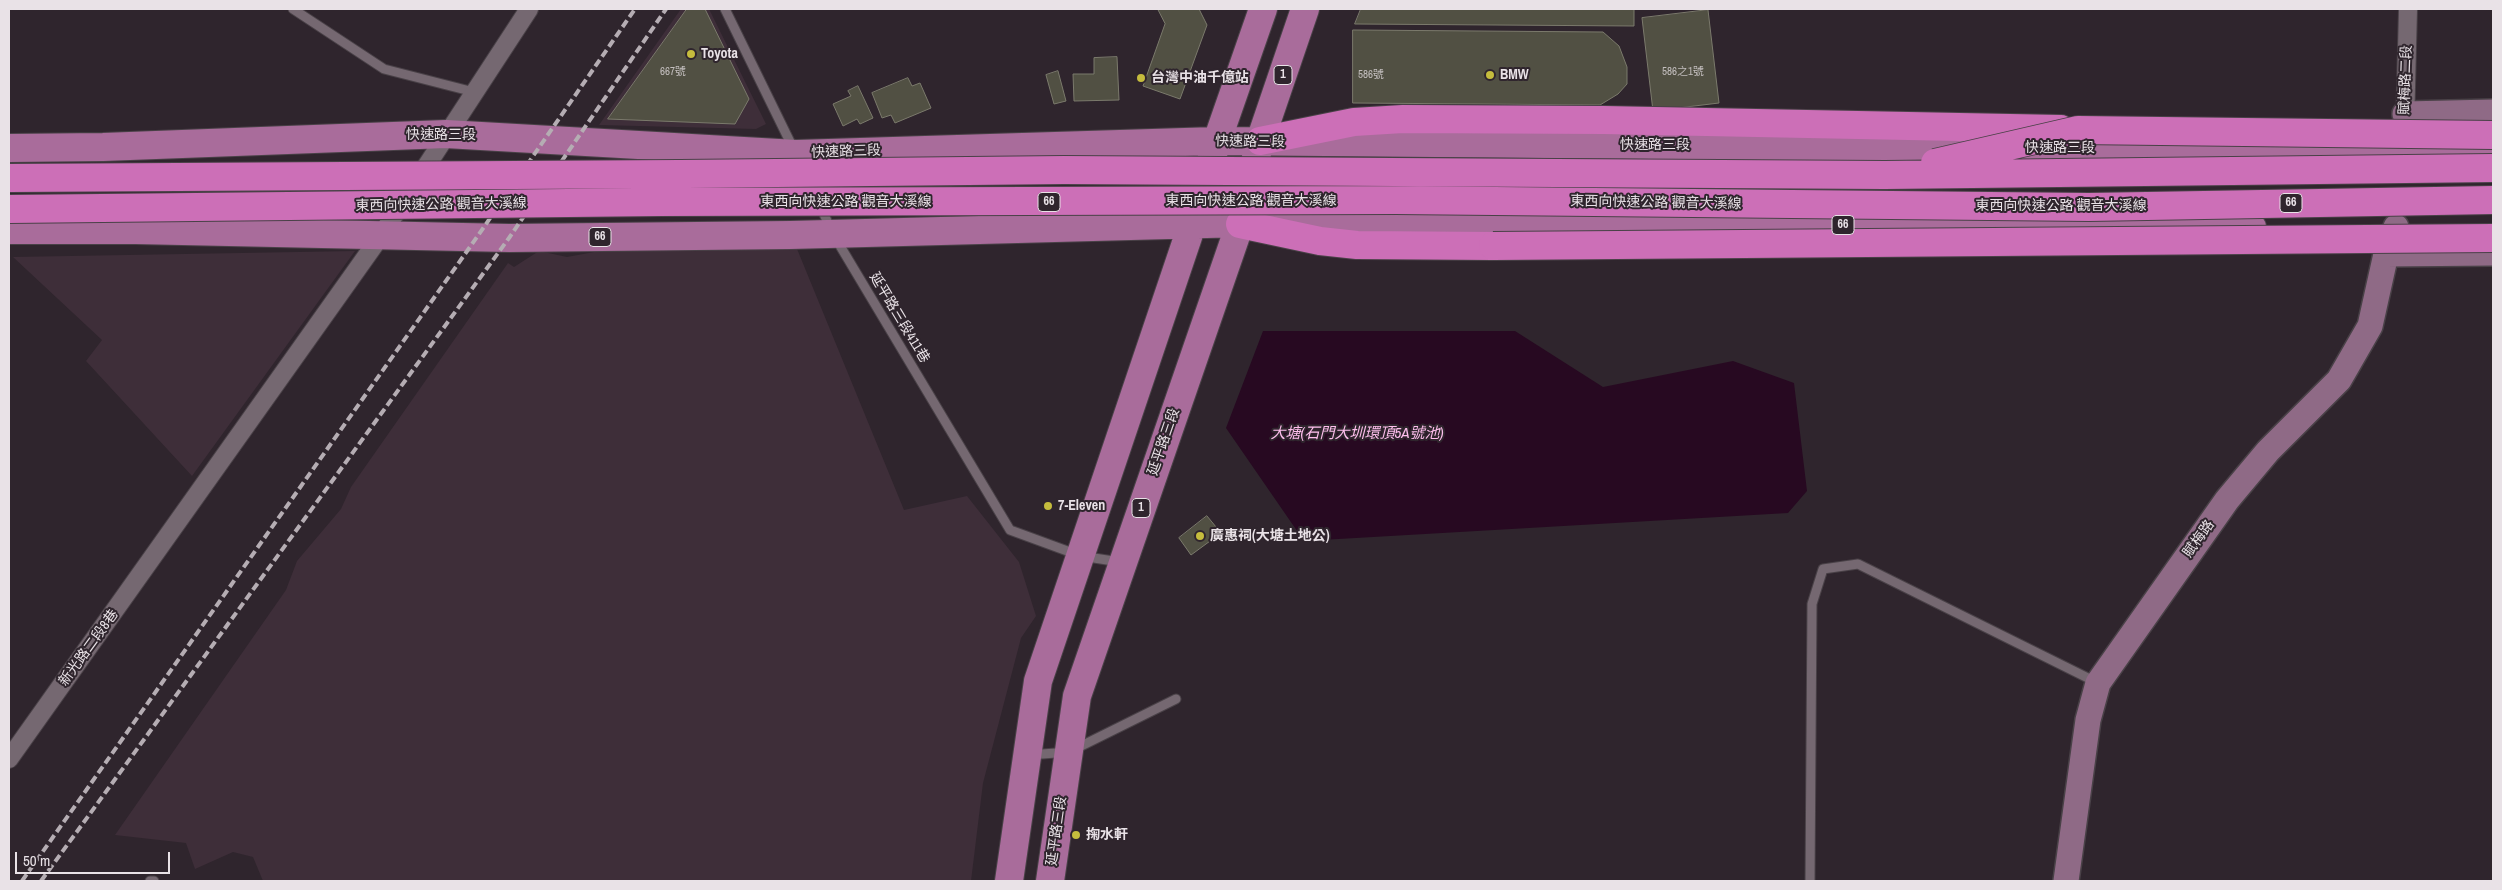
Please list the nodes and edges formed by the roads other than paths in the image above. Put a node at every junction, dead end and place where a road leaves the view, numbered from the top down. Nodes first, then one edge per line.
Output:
1 (293, 9) edge
2 (529, 9) edge
3 (725, 9) edge
4 (1263, 9) edge
5 (1305, 9) edge
6 (2408, 9) edge
7 (474, 92) junction
8 (2493, 112) edge
9 (2405, 114) junction
10 (2078, 130) junction
11 (446, 134) junction
12 (2493, 135) edge
13 (1217, 141) junction
14 (1260, 141) junction
15 (63, 147) junction
16 (9, 148) edge
17 (989, 148) junction
18 (2493, 150) edge
19 (2404, 151) junction
20 (796, 154) junction
21 (2493, 168) edge
22 (1885, 174) junction
23 (9, 178) edge
24 (2493, 200) edge
25 (2089, 207) junction
26 (9, 209) edge
27 (1240, 224) junction
28 (1192, 225) junction
29 (2493, 225) edge
30 (2396, 227) junction
31 (9, 230) edge
32 (135, 230) junction
33 (979, 230) junction
34 (2493, 231) edge
35 (833, 234) junction
36 (380, 237) junction
37 (2493, 238) edge
38 (2386, 254) junction
39 (2493, 254) edge
40 (1082, 556) junction
41 (1122, 562) junction
42 (2098, 683) junction
43 (1176, 699) dead end
44 (1069, 752) junction
45 (1026, 755) junction
46 (9, 759) edge
47 (1009, 881) edge
48 (1050, 881) edge
49 (1810, 881) edge
50 (2066, 881) edge

1 - 7 lane
2 - 7 street, 新光路二段8巷
3 - 20 lane, 延平路三段411巷
4 - 13 main road
5 - 14 main road, 延平路三段 / 1
6 - 9 street, 賦梅路二段
7 - 11 street, 新光路二段8巷
8 - 9 street
9 - 19 street, 賦梅路二段
10 - 12 highway, bridge
10 - 14 highway, bridge
10 - 22 highway, bridge
11 - 15 main road, 快速路三段
11 - 20 main road, 快速路三段
11 - 36 street, 新光路二段8巷
13 - 14 main road, 快速路三段
13 - 17 main road, 快速路三段
13 - 28 main road
14 - 19 main road, 快速路三段
14 - 27 main road, 延平路三段 / 1
15 - 16 main road, 快速路三段
15 - 32 street
17 - 20 main road, 快速路三段
17 - 33 street
18 - 19 main road, 快速路三段
20 - 35 lane, 延平路三段411巷
21 - 22 highway, 東西向快速公路 觀音大溪線, bridge
22 - 23 highway, 東西向快速公路 觀音大溪線, bridge
24 - 25 highway, 東西向快速公路 觀音大溪線 / 66, bridge
25 - 26 highway, 東西向快速公路 觀音大溪線 / 66, bridge
25 - 34 highway, bridge
27 - 28 main road, 66
27 - 30 main road, 66
27 - 37 highway, bridge
27 - 41 main road, 延平路三段 / 1
28 - 33 main road, 66
28 - 40 main road
29 - 30 main road, 66
30 - 38 street, 賦梅路
31 - 32 main road, 66
32 - 36 main road, 66
33 - 35 main road, 66
35 - 36 main road, 66
35 - 40 lane, 延平路三段411巷
36 - 46 street, 新光路二段8巷
38 - 39 street
38 - 42 street, 賦梅路
40 - 41 lane, 延平路三段411巷
40 - 45 main road
41 - 44 main road, 延平路三段 / 1
42 - 49 lane
42 - 50 street, 賦梅路
43 - 44 lane
44 - 45 lane
44 - 48 main road, 延平路三段 / 1
45 - 47 main road

